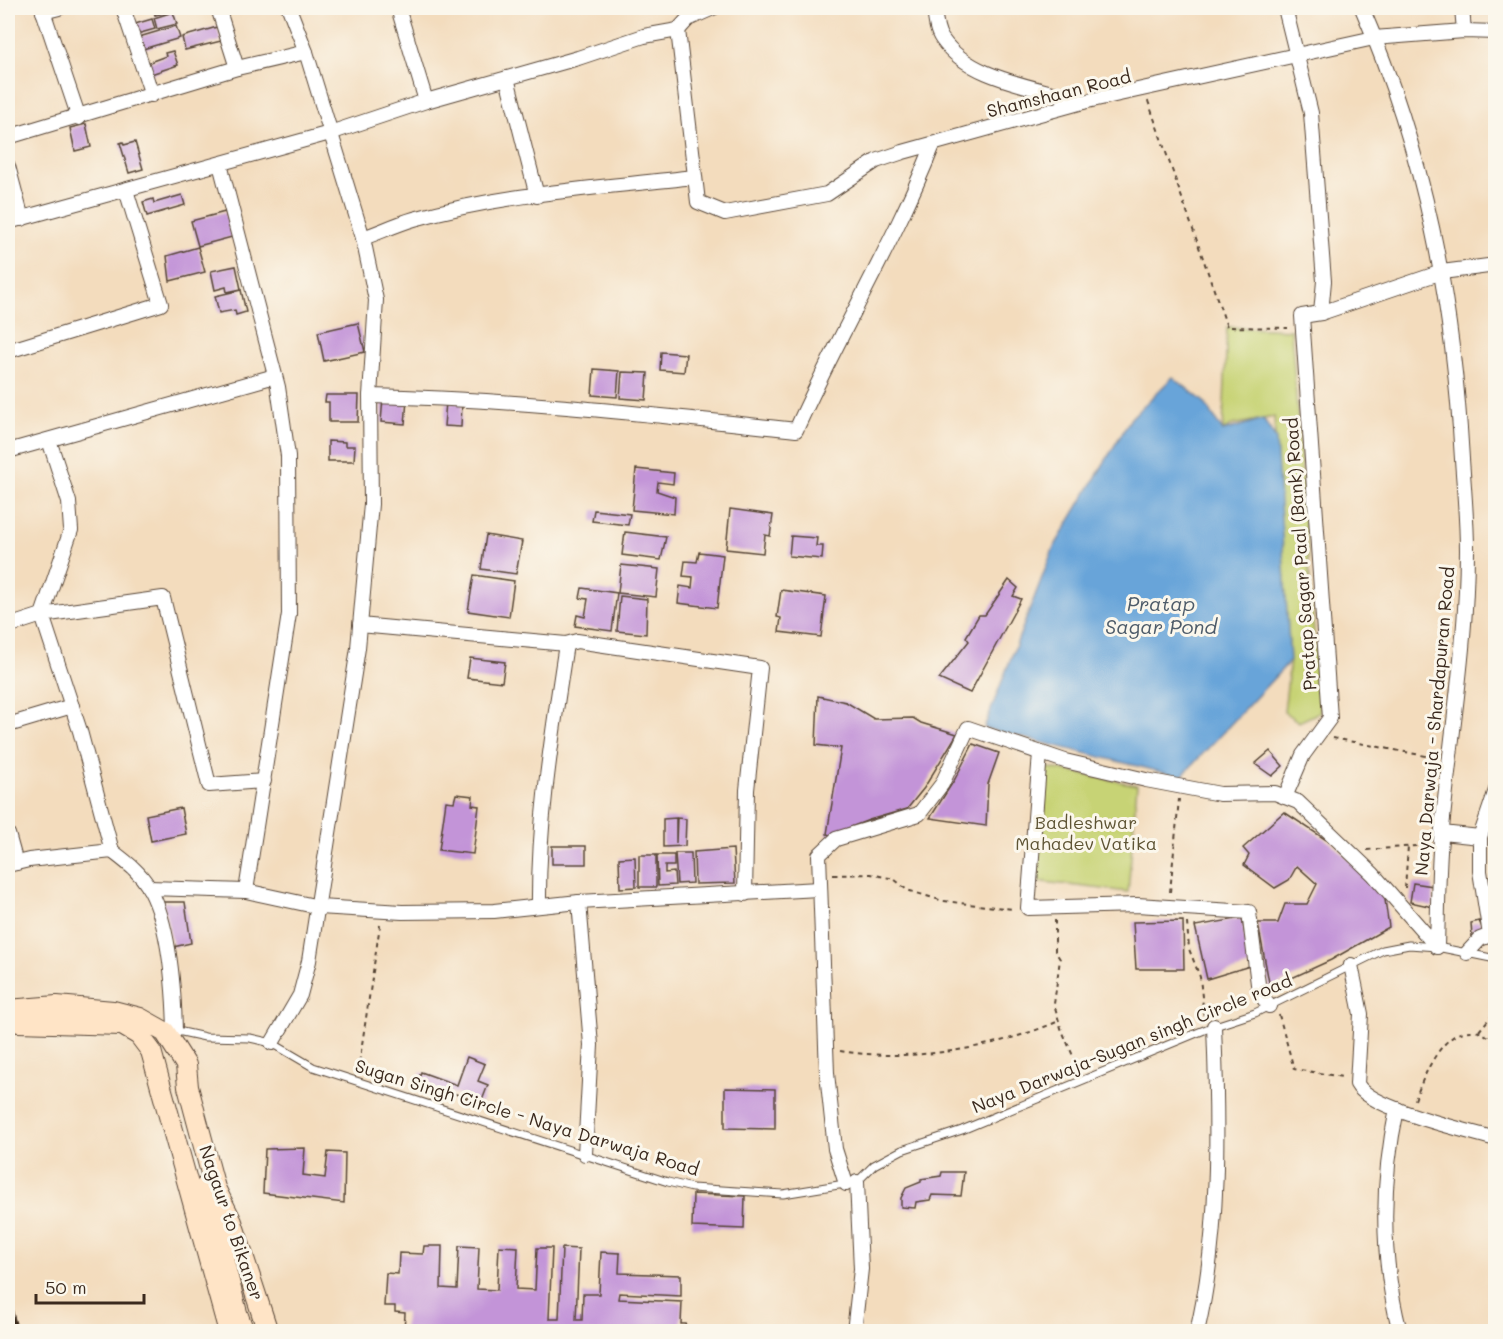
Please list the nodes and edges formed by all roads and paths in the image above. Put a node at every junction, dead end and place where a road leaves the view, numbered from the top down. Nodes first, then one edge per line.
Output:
1 (59, 8) edge
2 (123, 8) edge
3 (218, 8) edge
4 (289, 8) edge
5 (398, 8) edge
6 (712, 8) edge
7 (934, 8) edge
8 (1286, 8) edge
9 (1362, 8) edge
10 (1376, 8) edge
11 (1462, 8) edge
12 (43, 10) edge
13 (683, 19) edge
14 (1464, 31) junction
15 (1372, 32) junction
16 (1496, 32) edge
17 (306, 52) junction
18 (1299, 56) junction
19 (237, 68) junction
20 (507, 78) junction
21 (1144, 91) junction
22 (152, 95) junction
23 (426, 100) junction
24 (1083, 102) junction
25 (79, 118) junction
26 (330, 133) junction
27 (8, 138) edge
28 (933, 145) junction
29 (220, 164) junction
30 (8, 166) edge
31 (694, 177) junction
32 (126, 190) junction
33 (537, 196) junction
34 (22, 219) junction
35 (8, 222) edge
36 (363, 238) junction
37 (1496, 265) edge
38 (1442, 272) junction
39 (1321, 313) junction
40 (1303, 328) junction
41 (8, 351) edge
42 (275, 376) junction
43 (370, 396) junction
44 (49, 440) junction
45 (8, 451) edge
46 (42, 615) junction
47 (360, 625) junction
48 (8, 626) edge
49 (566, 644) junction
50 (72, 706) junction
51 (8, 725) edge
52 (1318, 735) junction
53 (1040, 753) junction
54 (1449, 760) junction
55 (264, 781) junction
56 (1180, 786) junction
57 (1496, 790) edge
58 (1285, 797) junction
59 (8, 834) edge
60 (1480, 837) junction
61 (1441, 838) junction
62 (1408, 846) junction
63 (112, 850) junction
64 (1350, 853) junction
65 (12, 864) edge
66 (819, 874) junction
67 (149, 888) junction
68 (819, 890) junction
69 (246, 891) junction
70 (745, 894) junction
71 (579, 902) junction
72 (539, 906) junction
73 (319, 907) junction
74 (1169, 907) junction
75 (1028, 908) junction
76 (1186, 908) junction
77 (1054, 909) junction
78 (382, 911) junction
79 (1404, 912) junction
80 (1492, 934) edge
81 (1437, 947) junction
82 (1467, 953) junction
83 (1496, 959) edge
84 (1351, 965) junction
85 (1273, 1005) junction
86 (1496, 1010) edge
87 (8, 1012) edge
88 (1059, 1021) junction
89 (8, 1022) edge
90 (1211, 1027) junction
91 (167, 1029) junction
92 (1478, 1032) junction
93 (1496, 1041) edge
94 (272, 1043) junction
95 (826, 1048) junction
96 (1357, 1080) junction
97 (357, 1081) junction
98 (1083, 1081) junction
99 (1403, 1111) junction
100 (1496, 1140) edge
101 (585, 1154) junction
102 (851, 1183) junction
103 (1398, 1329) edge
104 (229, 1332) edge
105 (244, 1332) edge
106 (268, 1332) edge
107 (854, 1332) edge
108 (941, 1332) edge
109 (985, 1332) edge
110 (1197, 1332) edge

1 - 12 street
2 - 22 street
3 - 19 street
4 - 17 street
5 - 23 street
6 - 13 street
7 - 24 street
8 - 18 street
9 - 15 street, Naya Darwaja - Shardapuran Road
10 - 15 street
11 - 14 street
12 - 25 street
13 - 20 street
13 - 31 street
14 - 15 street, Shamshaan Road
14 - 16 street, Shamshaan Road
15 - 18 street, Shamshaan Road
15 - 38 street, Naya Darwaja - Shardapuran Road
17 - 19 street
17 - 26 street
18 - 21 street, Shamshaan Road
18 - 39 street
19 - 22 street
20 - 23 street
20 - 33 street
21 - 24 street, Shamshaan Road
21 - 40 path
22 - 25 street
23 - 26 street
24 - 28 street, Shamshaan Road
25 - 27 street
26 - 29 street
26 - 36 street
28 - 31 street, Shamshaan Road
28 - 43 street
29 - 32 street
29 - 42 street
30 - 34 street
31 - 33 street
32 - 34 street
32 - 41 street
33 - 36 street
34 - 35 street
36 - 43 street
37 - 38 street
38 - 39 street
38 - 54 street, Naya Darwaja - Shardapuran Road
39 - 40 street
40 - 52 street, Pratap Sagar Paal (Bank) Road
42 - 44 street
42 - 55 street
43 - 47 street
44 - 45 street
44 - 46 street
46 - 48 street
46 - 50 street
46 - 55 street
47 - 49 street
47 - 73 street
49 - 70 street
49 - 72 street
50 - 51 street
50 - 63 street
52 - 54 path
52 - 58 street, Pratap Sagar Paal (Bank) Road
53 - 56 street
53 - 66 street
53 - 75 street
54 - 61 street, Naya Darwaja - Shardapuran Road
55 - 69 street
56 - 58 street
56 - 74 path
57 - 60 street
58 - 64 street
59 - 65 street
60 - 61 street
60 - 80 street
61 - 62 path
61 - 81 street, Naya Darwaja - Shardapuran Road
62 - 64 path
62 - 79 path
63 - 65 street
63 - 67 street
64 - 79 street
66 - 68 street
66 - 75 path
67 - 69 street
67 - 91 street
68 - 70 street
68 - 95 street
69 - 73 street
70 - 71 street
71 - 72 street
71 - 101 street
72 - 78 street
73 - 78 street
73 - 94 street
74 - 76 street
74 - 77 street
75 - 77 street
76 - 85 street
76 - 90 path
77 - 88 path
78 - 97 path
79 - 81 street
80 - 82 street
81 - 82 lane, Naya Darwaja-Sugan singh Circle road
81 - 84 lane, Naya Darwaja-Sugan singh Circle road
82 - 83 lane, Naya Darwaja-Sugan singh Circle road
84 - 85 lane, Naya Darwaja-Sugan singh Circle road
84 - 96 street
85 - 90 lane, Naya Darwaja-Sugan singh Circle road
85 - 96 path
86 - 92 path
87 - 91 main road, Nagaur to Bikaner
87 - 105 main road
88 - 95 path
88 - 98 path
89 - 104 main road, Nagaur to Bikaner
90 - 98 lane, Naya Darwaja-Sugan singh Circle road
90 - 110 street
91 - 94 lane
91 - 106 main road, Nagaur to Bikaner
92 - 93 path
92 - 99 path
94 - 97 lane, Sugan Singh Circle - Naya Darwaja Road
95 - 102 street
96 - 99 street
97 - 101 lane, Sugan Singh Circle - Naya Darwaja Road
98 - 102 lane, Naya Darwaja-Sugan singh Circle road
99 - 100 street
99 - 103 street
101 - 102 lane, Sugan Singh Circle - Naya Darwaja Road
102 - 107 street
108 - 109 path

